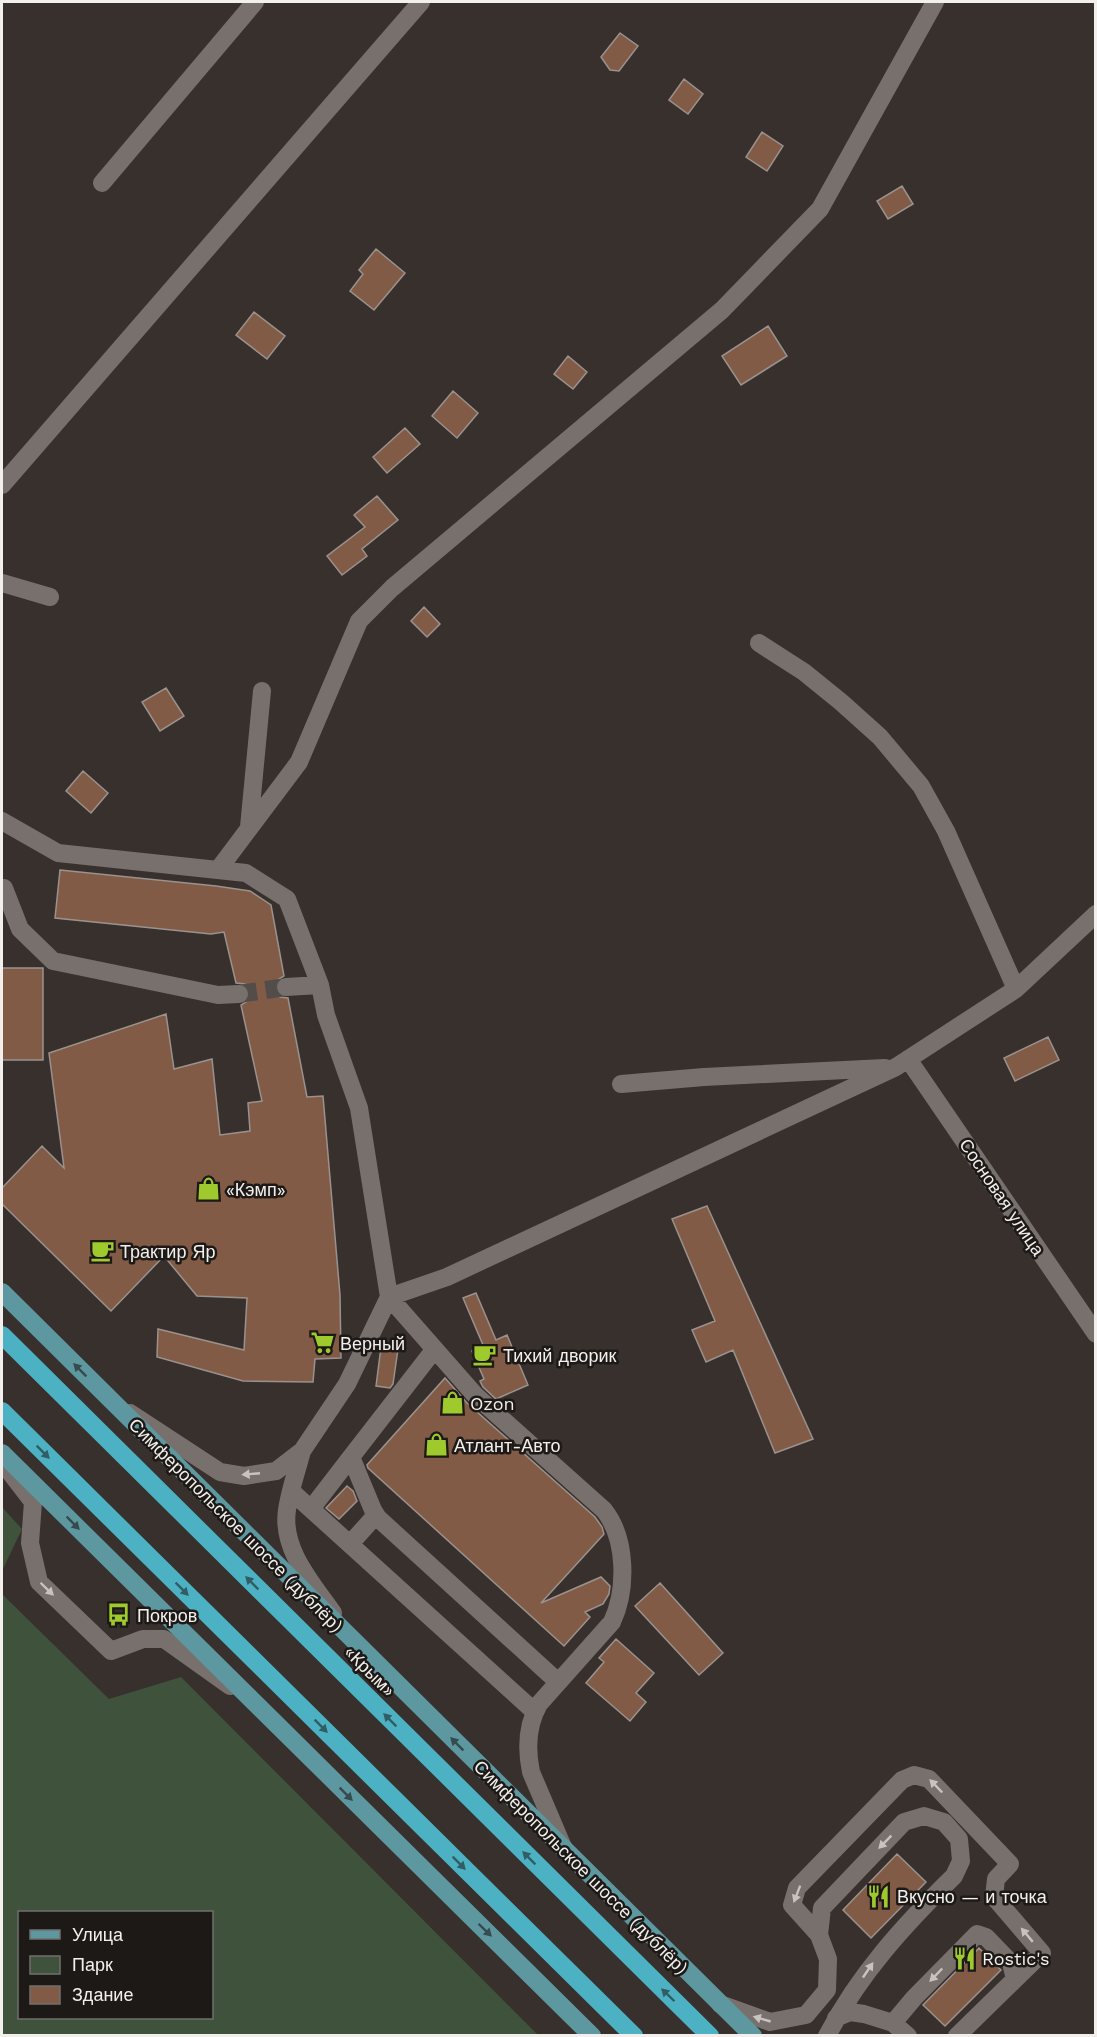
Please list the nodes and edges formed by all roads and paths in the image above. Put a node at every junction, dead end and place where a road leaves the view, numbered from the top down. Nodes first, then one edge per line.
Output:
1 (255, 2) edge
2 (421, 2) edge
3 (935, 2) edge
4 (102, 183) dead end
5 (2, 485) edge
6 (2, 583) edge
7 (50, 597) dead end
8 (759, 643) dead end
9 (262, 692) dead end
10 (2, 821) edge
11 (249, 828) junction
12 (218, 870) junction
13 (4, 888) dead end
14 (1095, 915) edge
15 (320, 985) junction
16 (286, 987) tunnel mouth
17 (1016, 989) junction
18 (239, 994) tunnel mouth
19 (902, 1063) junction
20 (621, 1084) dead end
21 (2, 1292) edge
22 (389, 1297) junction
23 (1095, 1334) edge
24 (2, 1335) edge
25 (434, 1350) junction
26 (107, 1398) junction
27 (2, 1411) edge
28 (302, 1451) junction
29 (2, 1453) edge
30 (351, 1457) junction
31 (2, 1462) edge
32 (291, 1491) junction
33 (311, 1509) junction
34 (376, 1515) junction
35 (350, 1544) junction
36 (349, 1637) junction
37 (558, 1682) junction
38 (259, 1707) junction
39 (535, 1712) junction
40 (564, 1850) junction
41 (819, 1935) junction
42 (1014, 1979) junction
43 (720, 2004) junction
44 (836, 2018) junction
45 (893, 2024) junction
46 (592, 2036) edge
47 (634, 2036) edge
48 (710, 2036) edge
49 (753, 2036) edge
50 (827, 2036) edge
51 (908, 2036) edge
52 (957, 2036) edge

1 - 4 street
2 - 5 street
3 - 11 street
6 - 7 street
8 - 17 street
9 - 11 street
10 - 12 street
11 - 12 street
12 - 15 street
13 - 18 street
14 - 17 street
15 - 16 street
15 - 22 street
17 - 19 street
19 - 20 street
19 - 22 street
19 - 23 street, Сосновая улица
26 -> 21 main road, Симферопольское шоссе (дублёр)
22 - 25 street
22 - 28 street
48 -> 24 highway, «Крым»
25 - 30 street
25 - 37 street
28 -> 26 street
26 - 36 main road, Симферопольское шоссе (дублёр)
27 -> 47 highway
28 - 32 street
29 -> 38 main road
30 - 33 street
30 - 34 street
31 -> 38 street
32 - 33 street
32 - 36 street
33 - 35 street
34 - 35 street
34 - 37 street
35 - 39 street
40 -> 36 main road, Симферопольское шоссе (дублёр)
37 - 39 street
38 -> 46 main road
39 - 40 street
40 - 43 main road, Симферопольское шоссе (дублёр)
42 -> 41 street
41 -> 43 street
44 -> 41 street
42 -> 45 street
42 - 52 street
43 - 49 main road, Симферопольское шоссе (дублёр)
44 - 45 street
44 - 50 street
45 - 51 street

